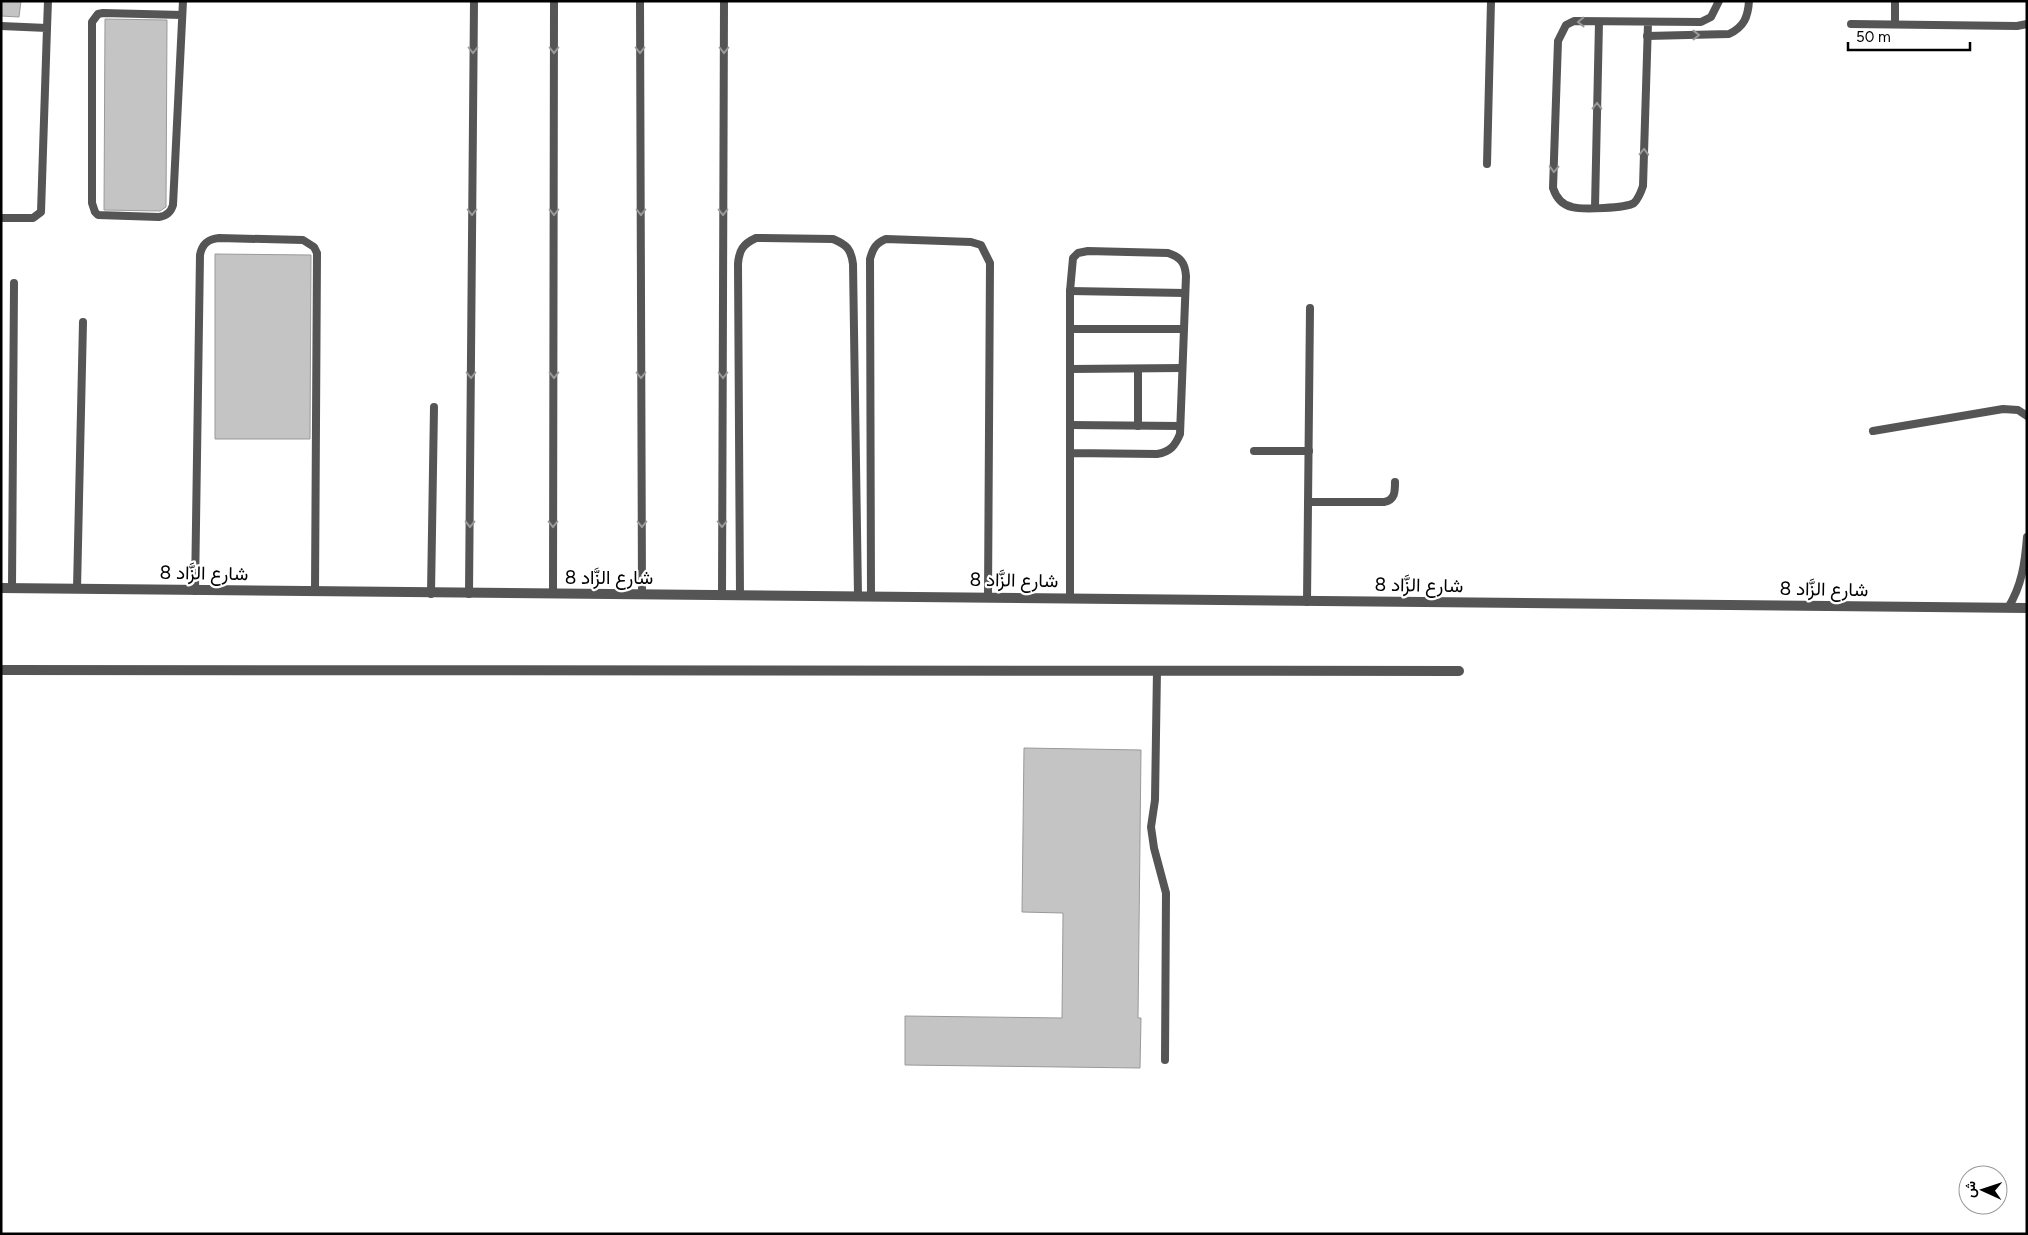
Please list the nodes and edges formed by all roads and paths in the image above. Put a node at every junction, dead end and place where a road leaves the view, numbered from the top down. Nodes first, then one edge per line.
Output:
1 (48, 1) edge
2 (183, 1) edge
3 (474, 1) edge
4 (554, 1) edge
5 (640, 1) edge
6 (724, 1) edge
7 (1491, 1) edge
8 (1719, 1) edge
9 (1749, 1) edge
10 (1895, 1) edge
11 (182, 15) junction
12 (1599, 22) junction
13 (1648, 23) junction
14 (1851, 24) dead end
15 (1895, 24) junction
16 (2027, 24) edge
17 (1, 26) edge
18 (47, 28) junction
19 (1647, 36) junction
20 (1486, 164) dead end
21 (1595, 207) junction
22 (1, 218) edge
23 (14, 283) dead end
24 (1070, 291) junction
25 (1185, 292) junction
26 (1310, 308) dead end
27 (83, 322) dead end
28 (1070, 329) junction
29 (1184, 329) junction
30 (1182, 368) junction
31 (1070, 369) junction
32 (1138, 369) junction
33 (434, 407) dead end
34 (2027, 416) edge
35 (1070, 425) junction
36 (1138, 426) junction
37 (1180, 426) junction
38 (1873, 431) dead end
39 (1254, 451) dead end
40 (1309, 451) junction
41 (1070, 453) junction
42 (1395, 482) dead end
43 (1308, 502) junction
44 (2027, 537) edge
45 (1, 588) edge
46 (12, 588) junction
47 (77, 589) junction
48 (196, 591) junction
49 (315, 592) junction
50 (431, 594) junction
51 (469, 594) junction
52 (553, 594) junction
53 (642, 595) junction
54 (722, 595) junction
55 (740, 596) junction
56 (858, 596) junction
57 (870, 596) junction
58 (988, 598) junction
59 (1070, 599) junction
60 (1307, 602) junction
61 (2008, 608) junction
62 (2027, 608) edge
63 (1, 670) edge
64 (1157, 670) junction
65 (1459, 671) dead end
66 (1165, 1060) dead end

1 - 18 lane
2 - 11 lane
3 -> 51 lane
4 -> 52 lane
5 -> 53 lane
6 -> 54 lane
7 - 20 lane
8 - 13 lane
19 -> 9 lane
10 - 15 lane
11 - 11 lane
12 - 13 lane
21 -> 12 lane
12 -> 21 lane
13 - 19 lane
14 - 15 lane
15 - 16 lane
17 - 18 lane
18 - 22 lane
21 -> 19 lane
23 - 46 lane
24 - 25 lane
24 - 25 lane
24 - 28 lane
25 - 29 lane
26 - 40 lane
27 - 47 lane
28 - 29 lane
28 - 31 lane
29 - 30 lane
30 - 32 lane
30 - 37 lane
31 - 32 lane
31 - 35 lane
32 - 36 lane
33 - 50 lane
34 - 38 lane
35 - 36 lane
35 - 41 lane
36 - 37 lane
37 - 41 lane
39 - 40 lane
40 - 43 lane
41 - 59 lane
42 - 43 lane
43 - 60 lane
44 - 61 lane
45 - 46 street, شارع الزَّاد 8
46 - 47 street, شارع الزَّاد 8
47 - 48 street, شارع الزَّاد 8
48 - 49 street, شارع الزَّاد 8
48 - 49 lane
49 - 50 street, شارع الزَّاد 8
50 - 51 street, شارع الزَّاد 8
51 - 52 street, شارع الزَّاد 8
52 - 53 street, شارع الزَّاد 8
53 - 54 street, شارع الزَّاد 8
54 - 55 street, شارع الزَّاد 8
55 - 56 street, شارع الزَّاد 8
55 - 56 lane
56 - 57 street, شارع الزَّاد 8
57 - 58 street, شارع الزَّاد 8
57 - 58 lane
58 - 59 street, شارع الزَّاد 8
59 - 60 street, شارع الزَّاد 8
60 - 61 street, شارع الزَّاد 8
61 - 62 street, شارع الزَّاد 8
63 - 64 street
64 - 65 street
64 - 66 lane

